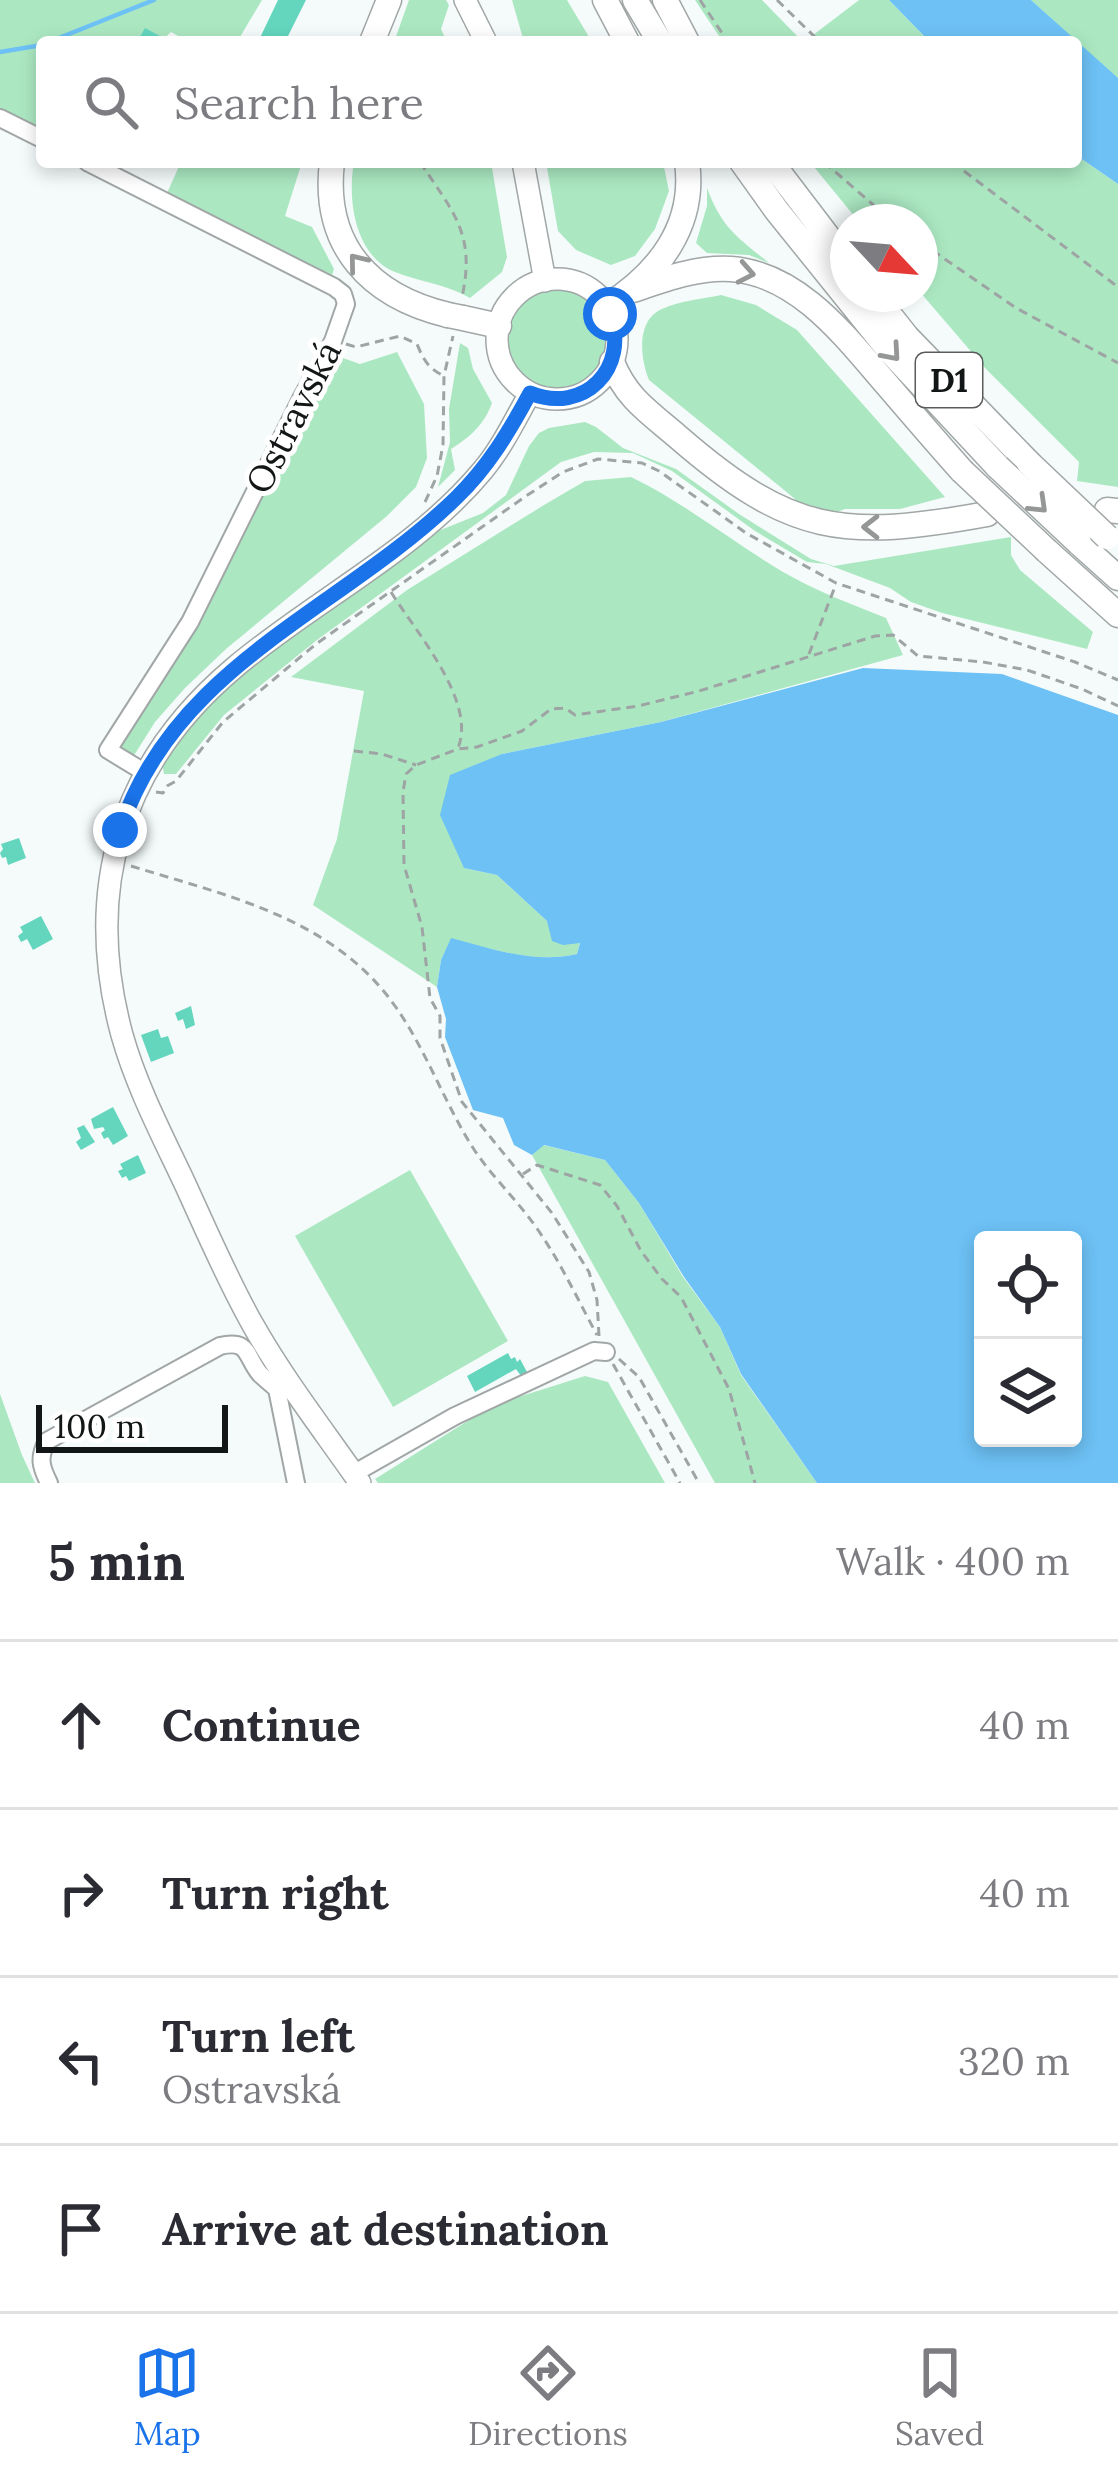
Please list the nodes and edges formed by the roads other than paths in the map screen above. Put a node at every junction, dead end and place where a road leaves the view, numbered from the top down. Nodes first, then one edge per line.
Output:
1 (388, 0) edge
2 (465, 0) edge
3 (605, 0) edge
4 (635, 0) edge
5 (664, 0) edge
6 (374, 36) edge
7 (483, 36) edge
8 (624, 36) edge
9 (656, 36) edge
10 (685, 36) edge
11 (0, 118) edge
12 (36, 136) edge
13 (99, 168) edge
14 (331, 168) edge
15 (524, 168) edge
16 (687, 168) edge
17 (746, 168) edge
18 (776, 168) edge
19 (830, 239) edge
20 (545, 281) junction
21 (633, 290) junction
22 (607, 307) junction
23 (888, 312) edge
24 (499, 326) junction
25 (612, 362) junction
26 (530, 393) junction
27 (987, 514) dead end
28 (1113, 542) edge
29 (1118, 578) edge
30 (1118, 615) edge
31 (144, 772) junction
32 (603, 1346) road end
33 (283, 1385) junction
34 (357, 1478) edge
35 (49, 1483) edge
36 (296, 1483) edge

1 - 6 highway
2 - 7 main road
3 - 8 highway
4 - 9 highway
5 - 10 highway
11 - 12 street
13 - 31 street, Ostravská
24 -> 14 highway
15 - 20 main road
16 - 21 highway
17 -> 29 highway, D1, bridge
18 - 19 highway
20 - 22 main road
20 - 24 main road
21 - 22 highway
21 -> 30 highway, bridge
22 - 25 main road
23 - 28 highway, D1, bridge
24 - 26 main road
25 - 26 main road
27 -> 25 highway
26 - 31 main road
31 - 33 main road
32 - 34 street
33 - 34 main road
33 - 35 street
33 - 36 street

